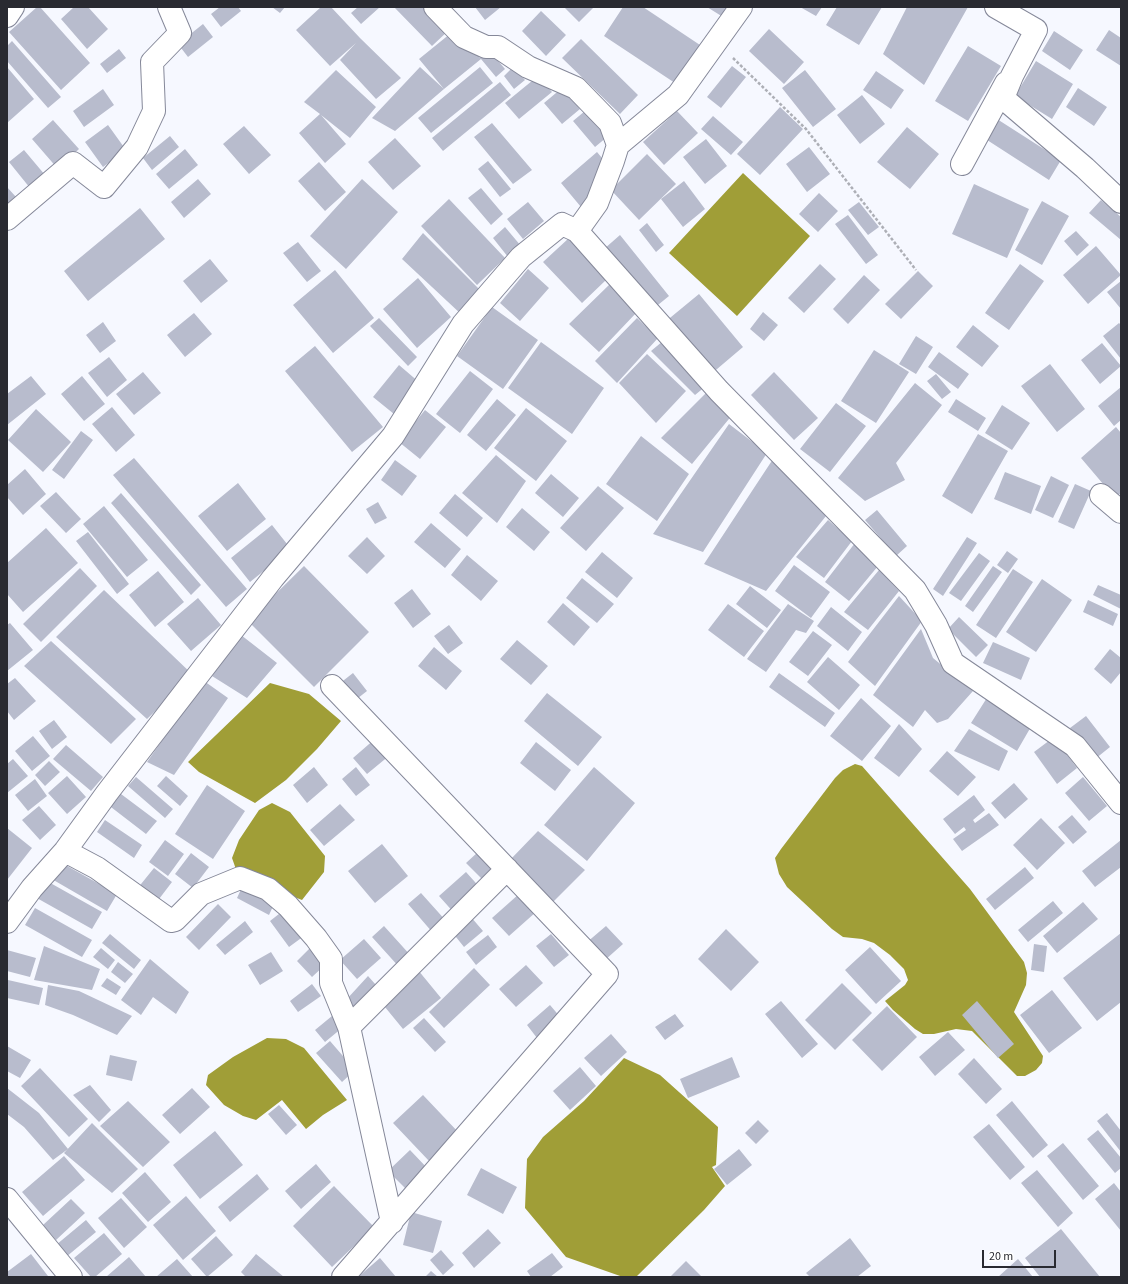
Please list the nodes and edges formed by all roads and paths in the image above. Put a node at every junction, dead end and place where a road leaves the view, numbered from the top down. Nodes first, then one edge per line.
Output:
1 (13, 7) edge
2 (169, 7) edge
3 (435, 7) edge
4 (742, 7) edge
5 (996, 7) edge
6 (7, 16) edge
7 (1036, 30) junction
8 (716, 44) junction
9 (618, 145) junction
10 (962, 164) dead end
11 (1121, 202) edge
12 (7, 219) edge
13 (577, 231) junction
14 (916, 270) dead end
15 (1101, 495) dead end
16 (1121, 512) edge
17 (332, 686) dead end
18 (1121, 803) edge
19 (65, 851) junction
20 (507, 869) junction
21 (7, 922) edge
22 (349, 1027) junction
23 (7, 1199) edge
24 (392, 1222) junction
25 (71, 1277) edge
26 (343, 1277) edge

1 - 6 street
2 - 12 street
3 - 9 street
4 - 8 street
5 - 7 street
7 - 10 street
7 - 11 street
8 - 9 street
8 - 14 path
9 - 13 street
13 - 18 street
13 - 19 street
15 - 16 street
17 - 20 street
19 - 21 street
19 - 22 street
20 - 22 street
20 - 24 street
22 - 24 street
23 - 25 street
24 - 26 street

